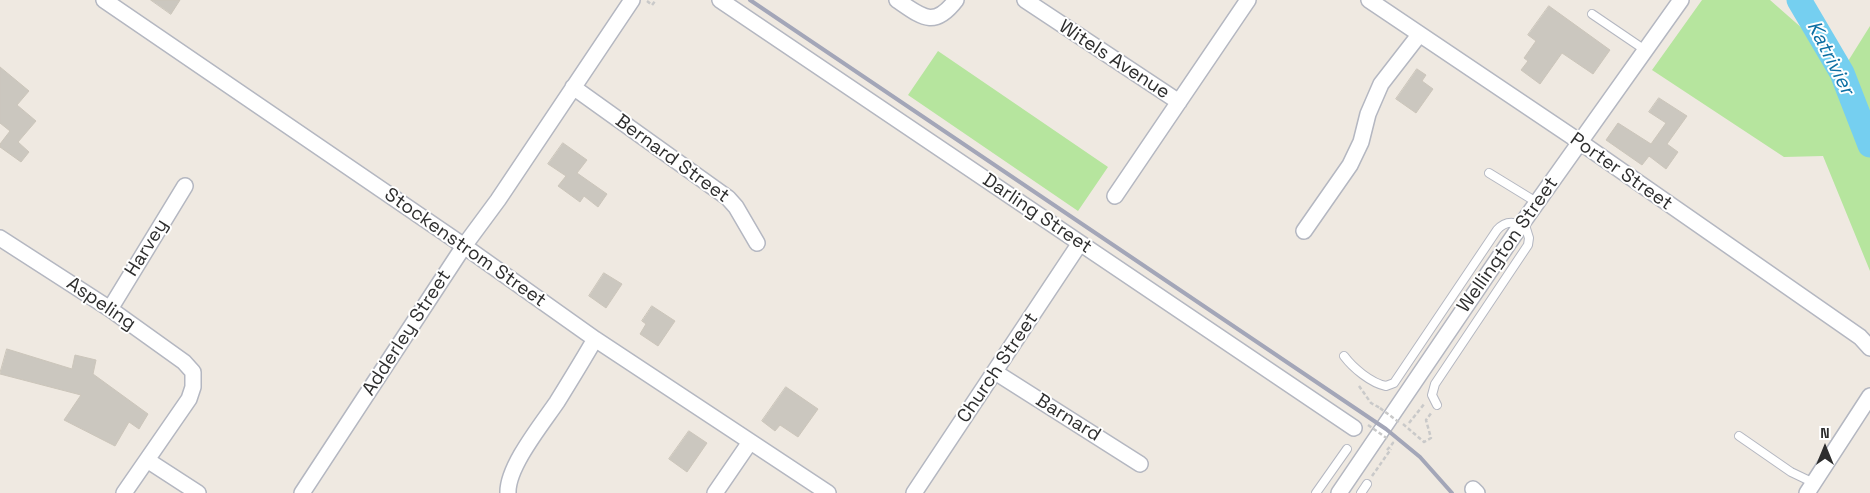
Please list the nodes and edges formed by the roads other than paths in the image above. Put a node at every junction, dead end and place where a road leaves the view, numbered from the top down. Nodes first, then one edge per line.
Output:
1 (104, 0) edge
2 (632, 0) edge
3 (720, 0) edge
4 (897, 0) edge
5 (956, 0) edge
6 (1025, 0) edge
7 (1248, 0) edge
8 (1368, 0) edge
9 (1681, 0) edge
10 (1592, 14) dead end
11 (1419, 35) junction
12 (1645, 50) junction
13 (573, 87) junction
14 (1179, 102) junction
15 (1580, 142) junction
16 (1489, 173) dead end
17 (185, 186) dead end
18 (1115, 196) dead end
19 (1538, 203) junction
20 (1522, 224) junction
21 (1304, 231) dead end
22 (0, 238) edge
23 (757, 243) dead end
24 (1080, 243) junction
25 (464, 246) junction
26 (110, 309) junction
27 (595, 339) junction
28 (1870, 348) edge
29 (1344, 356) dead end
30 (995, 372) junction
31 (1870, 396) edge
32 (1437, 405) dead end
33 (1361, 426) road end
34 (1739, 436) dead end
35 (750, 442) junction
36 (1347, 448) dead end
37 (147, 460) junction
38 (1140, 464) dead end
39 (1367, 484) road end
40 (1810, 488) edge
41 (124, 493) edge
42 (198, 493) edge
43 (302, 493) edge
44 (508, 493) edge
45 (716, 493) edge
46 (828, 493) edge
47 (914, 493) edge
48 (1316, 493) edge
49 (1339, 493) edge
50 (1361, 493) edge

1 - 25 street, Stockenstrom Street
2 - 13 street, Adderley Street
3 - 24 street, Darling Street
4 - 5 street
6 - 14 street, Witels Avenue
7 - 14 street
8 - 11 street, Porter Street
9 - 12 street, Wellington Street
10 - 12 lane
11 - 15 street, Porter Street
11 - 21 street
12 - 15 street, Wellington Street
13 - 23 street, Bernard Street
13 - 25 street, Adderley Street
14 - 18 street
15 - 19 street, Wellington Street
15 - 28 street, Porter Street
16 - 19 lane
17 - 26 street, Harvey
19 - 20 street, Wellington Street
20 - 29 lane
20 - 32 lane
20 - 49 street, Wellington Street
22 - 26 street, Aspeling
24 - 30 street, Church Street
24 - 33 street, Darling Street
25 - 27 street, Stockenstrom Street
25 - 43 street, Adderley Street
26 - 37 street, Aspeling
27 - 35 street, Stockenstrom Street
27 - 44 street
30 - 38 street, Barnard
30 - 47 street, Church Street
31 - 40 street
34 - 40 lane
35 - 45 street
35 - 46 street, Stockenstrom Street
36 - 48 lane
37 - 41 street
37 - 42 street
39 - 50 lane

